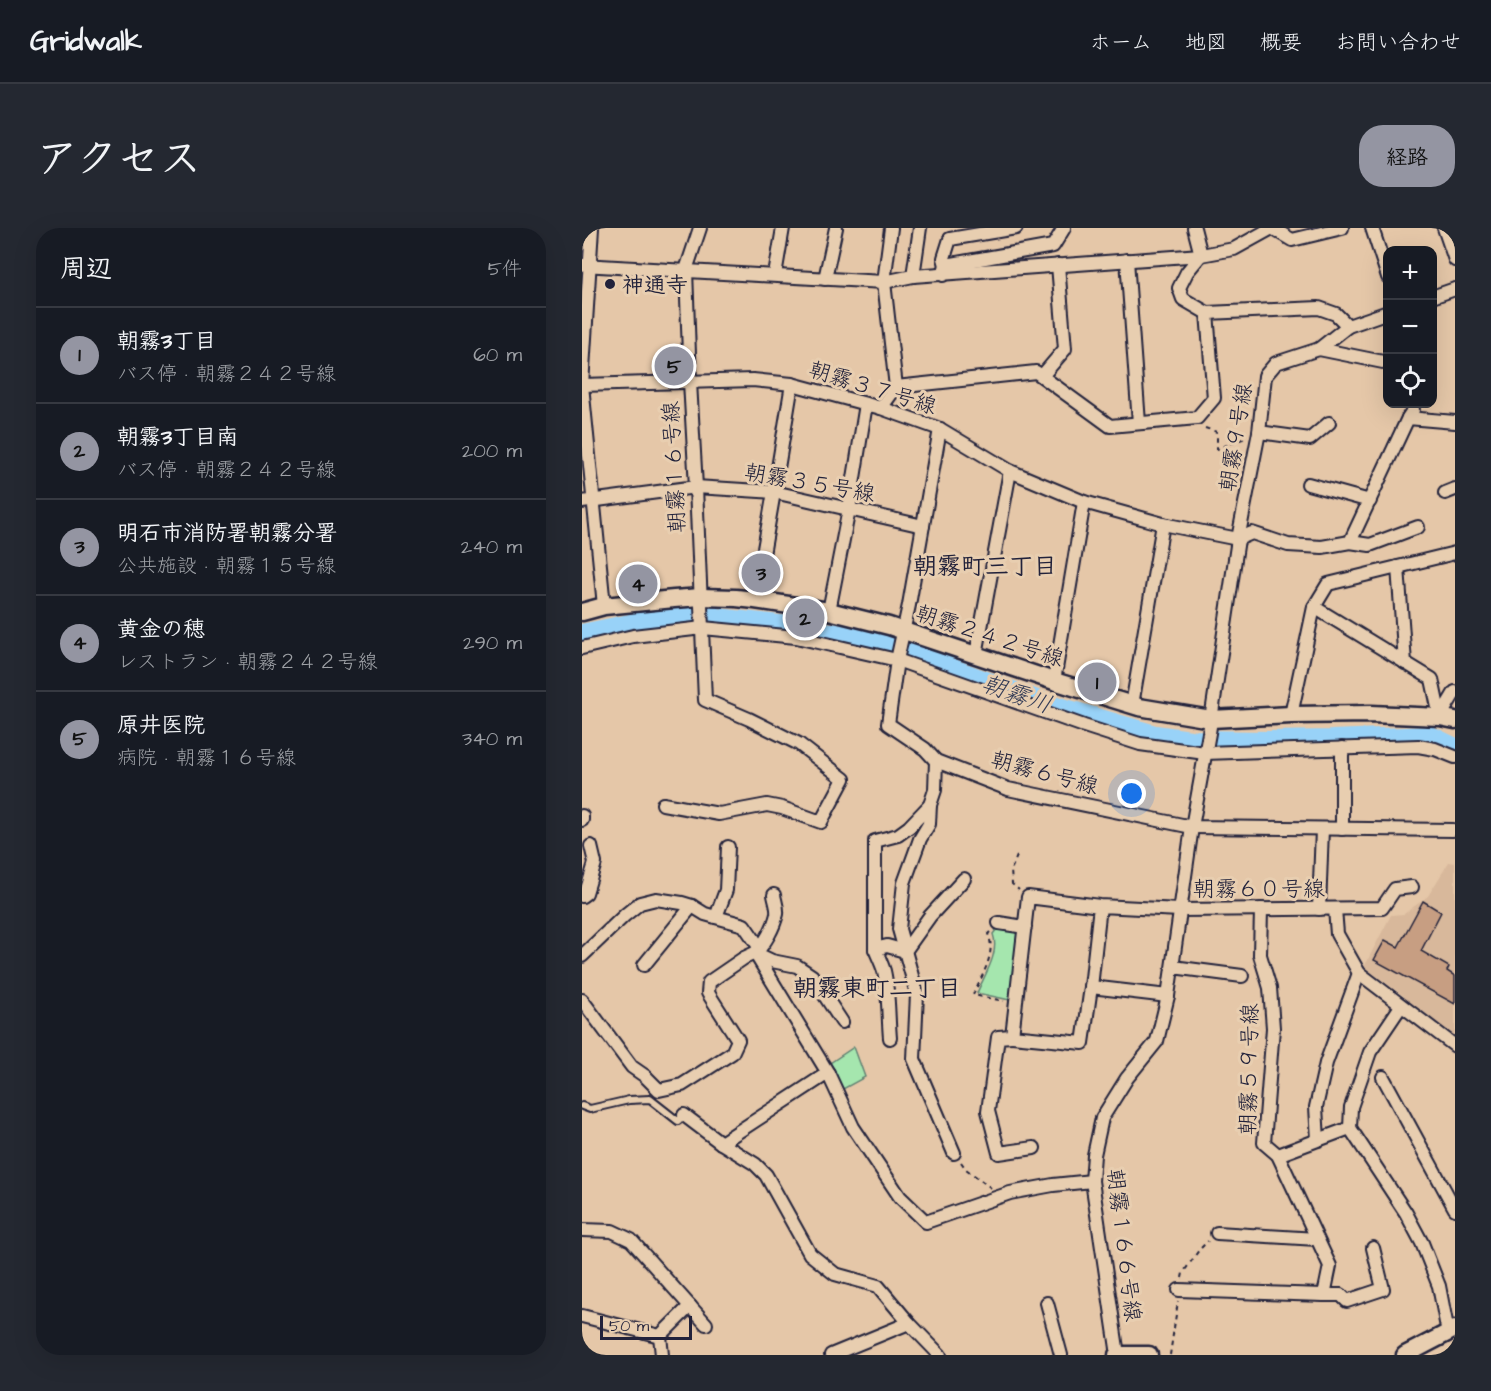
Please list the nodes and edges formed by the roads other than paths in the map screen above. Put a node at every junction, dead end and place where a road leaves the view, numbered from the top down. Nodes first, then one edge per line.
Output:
1 (592, 228) edge
2 (700, 228) edge
3 (783, 228) edge
4 (836, 228) edge
5 (891, 228) edge
6 (920, 228) edge
7 (1016, 228) edge
8 (1064, 228) edge
9 (1194, 228) edge
10 (1272, 228) edge
11 (1342, 228) edge
12 (1372, 228) edge
13 (1444, 228) edge
14 (1201, 255) junction
15 (1127, 260) junction
16 (1455, 260) edge
17 (1383, 262) edge
18 (586, 265) edge
19 (1058, 265) junction
20 (686, 270) junction
21 (945, 270) junction
22 (775, 275) junction
23 (913, 276) junction
24 (825, 279) junction
25 (884, 282) junction
26 (1455, 289) edge
27 (1437, 295) edge
28 (1207, 313) junction
29 (1383, 314) edge
30 (1348, 326) junction
31 (1319, 349) junction
32 (1383, 362) edge
33 (1042, 376) junction
34 (690, 382) junction
35 (792, 384) junction
36 (582, 385) edge
37 (896, 387) junction
38 (866, 404) junction
39 (881, 408) junction
40 (1413, 408) edge
41 (1408, 418) junction
42 (1455, 422) edge
43 (1140, 423) junction
44 (1329, 423) dead end
45 (940, 429) junction
46 (1259, 432) junction
47 (1010, 471) junction
48 (1308, 484) dead end
49 (696, 487) junction
50 (774, 492) junction
51 (588, 501) edge
52 (1370, 501) junction
53 (1084, 502) junction
54 (849, 509) junction
55 (1163, 524) junction
56 (923, 526) junction
57 (1418, 527) dead end
58 (1238, 539) junction
59 (1350, 542) junction
60 (1455, 553) edge
61 (1398, 567) junction
62 (755, 600) junction
63 (604, 606) junction
64 (1314, 608) junction
65 (829, 611) junction
66 (582, 612) edge
67 (702, 615) junction
68 (903, 636) junction
69 (582, 648) edge
70 (976, 655) junction
71 (897, 658) junction
72 (1405, 663) junction
73 (1054, 681) junction
74 (1455, 692) edge
75 (1132, 705) junction
76 (1291, 715) junction
77 (1448, 718) edge
78 (1210, 726) junction
79 (1342, 748) junction
80 (1205, 750) junction
81 (1455, 757) edge
82 (936, 761) junction
83 (663, 804) dead end
84 (930, 805) junction
85 (1192, 827) junction
86 (1322, 829) junction
87 (1342, 829) junction
88 (1453, 830) dead end
89 (591, 846) dead end
90 (728, 848) dead end
91 (964, 879) dead end
92 (1412, 887) dead end
93 (774, 895) dead end
94 (582, 896) edge
95 (692, 906) junction
96 (1100, 906) junction
97 (1261, 909) junction
98 (1319, 909) junction
99 (1335, 909) junction
100 (1180, 910) junction
101 (716, 917) junction
102 (999, 923) road end
103 (1025, 927) junction
104 (875, 949) junction
105 (758, 950) junction
106 (905, 951) junction
107 (582, 956) edge
108 (644, 964) dead end
109 (1173, 967) junction
110 (1359, 973) junction
111 (1242, 976) dead end
112 (1092, 987) junction
113 (1168, 996) junction
114 (582, 1000) edge
115 (1401, 1006) junction
116 (842, 1022) dead end
117 (1012, 1035) junction
118 (890, 1038) dead end
119 (1455, 1046) edge
120 (828, 1073) junction
121 (1383, 1077) dead end
122 (582, 1106) edge
123 (684, 1115) joint
124 (1350, 1128) junction
125 (1318, 1140) junction
126 (721, 1143) junction
127 (1034, 1148) dead end
128 (954, 1153) road end
129 (1278, 1155) junction
130 (1092, 1181) junction
131 (1455, 1209) edge
132 (582, 1230) edge
133 (1216, 1233) road end
134 (1317, 1239) junction
135 (1373, 1248) dead end
136 (1179, 1290) road end
137 (1324, 1295) junction
138 (1047, 1303) dead end
139 (690, 1306) junction
140 (582, 1316) edge
141 (909, 1323) junction
142 (706, 1324) dead end
143 (1451, 1331) edge
144 (660, 1336) junction
145 (1428, 1350) edge
146 (662, 1355) edge
147 (831, 1355) edge
148 (940, 1355) edge
149 (1061, 1355) edge
150 (1118, 1355) edge
151 (1149, 1355) edge
152 (1404, 1355) edge

1 - 18 street
2 - 20 street, 朝霧１６号線
3 - 22 street
4 - 24 street
5 - 25 street
6 - 23 street
7 - 21 street
8 - 21 street
9 - 14 street
10 - 11 street
10 - 14 street
12 - 17 street
13 - 16 street
14 - 15 street
14 - 28 street
15 - 19 street
15 - 43 street
18 - 20 street
18 - 36 street
19 - 21 street
19 - 33 street
20 - 22 street
20 - 34 street, 朝霧１６号線
21 - 23 street
22 - 24 street
23 - 25 street
24 - 25 street
25 - 37 street
26 - 27 street
28 - 30 street
28 - 43 street
29 - 30 street, 朝霧９号線
30 - 31 street, 朝霧９号線
31 - 32 street
31 - 46 street, 朝霧９号線
33 - 37 street
33 - 43 street
34 - 35 street, 朝霧３７号線
34 - 36 street, 朝霧３７号線
34 - 49 street, 朝霧１６号線
35 - 38 street, 朝霧３７号線
35 - 50 street
36 - 51 street
37 - 39 street
38 - 39 street, 朝霧３７号線
38 - 54 street
39 - 45 street, 朝霧３７号線
40 - 41 street
41 - 42 street
41 - 52 street
44 - 46 street
45 - 47 street, 朝霧３７号線
45 - 56 street
46 - 58 street, 朝霧９号線
47 - 53 street, 朝霧３７号線
47 - 70 street
48 - 52 street
49 - 50 street, 朝霧３５号線
49 - 51 street, 朝霧３５号線
49 - 67 street, 朝霧１６号線
50 - 54 street, 朝霧３５号線
50 - 62 street
51 - 63 street
52 - 59 street
53 - 55 street, 朝霧３７号線
53 - 73 street
54 - 56 street, 朝霧３５号線
54 - 65 street
55 - 58 street, 朝霧３７号線
55 - 75 street
56 - 68 street
57 - 59 street, 朝霧３７号線
58 - 59 street, 朝霧３７号線
58 - 78 street, 朝霧９号線
60 - 61 street
61 - 64 street
61 - 72 street
62 - 65 street, 朝霧２４２号線
62 - 67 street, 朝霧２４２号線
63 - 66 street, 朝霧２４２号線
63 - 67 street, 朝霧２４２号線
64 - 72 street
64 - 76 street
65 - 68 street, 朝霧２４２号線
67 - 69 street
67 - 71 street
67 - 83 street, 朝霧１６号線
68 - 70 street, 朝霧２４２号線
68 - 71 street
70 - 73 street, 朝霧２４２号線
71 - 80 street
71 - 82 street, 朝霧６号線
72 - 77 street
73 - 75 street, 朝霧２４２号線
74 - 77 street
75 - 78 street, 朝霧２４２号線
76 - 77 street, 朝霧２４２号線
76 - 78 street, 朝霧２４２号線
78 - 80 street, 朝霧６０号線
79 - 80 street
79 - 81 street
79 - 87 street
80 - 85 street, 朝霧６０号線
82 - 84 street
82 - 85 street, 朝霧６号線
84 - 104 street
84 - 106 street
85 - 86 street, 朝霧６号線
85 - 100 street, 朝霧６０号線
86 - 87 street, 朝霧６号線
86 - 98 street
87 - 88 street, 朝霧６号線
89 - 94 street
90 - 101 street
91 - 106 street
92 - 99 street, 朝霧６０号線
93 - 105 street
95 - 101 street
95 - 107 street
95 - 108 street
96 - 100 street
96 - 103 street
96 - 112 street
97 - 98 street, 朝霧６０号線
97 - 100 street, 朝霧６０号線
97 - 129 street, 朝霧５９号線
98 - 99 street, 朝霧６０号線
99 - 110 street
100 - 109 street, 朝霧１６６号線
101 - 105 street
102 - 103 street
103 - 117 street
104 - 106 street
104 - 118 street
105 - 114 street
105 - 116 street
105 - 120 street
106 - 128 street
109 - 111 street
109 - 113 street, 朝霧１６６号線
110 - 115 street
110 - 125 street
112 - 113 street
112 - 117 street
113 - 130 street, 朝霧１６６号線
115 - 119 street
115 - 124 street
117 - 127 street
120 - 126 street
120 - 130 street
121 - 131 street
122 - 123 lane
123 - 126 street
124 - 125 street
124 - 143 street
125 - 129 street
126 - 141 street
129 - 134 street
130 - 150 street, 朝霧１６６号線
132 - 139 street
133 - 134 street
134 - 137 street
135 - 137 street
136 - 137 street
138 - 149 street
139 - 142 street
139 - 144 street
140 - 144 street
141 - 147 street
141 - 148 street
143 - 145 street
144 - 146 street
145 - 152 street
150 - 151 street

